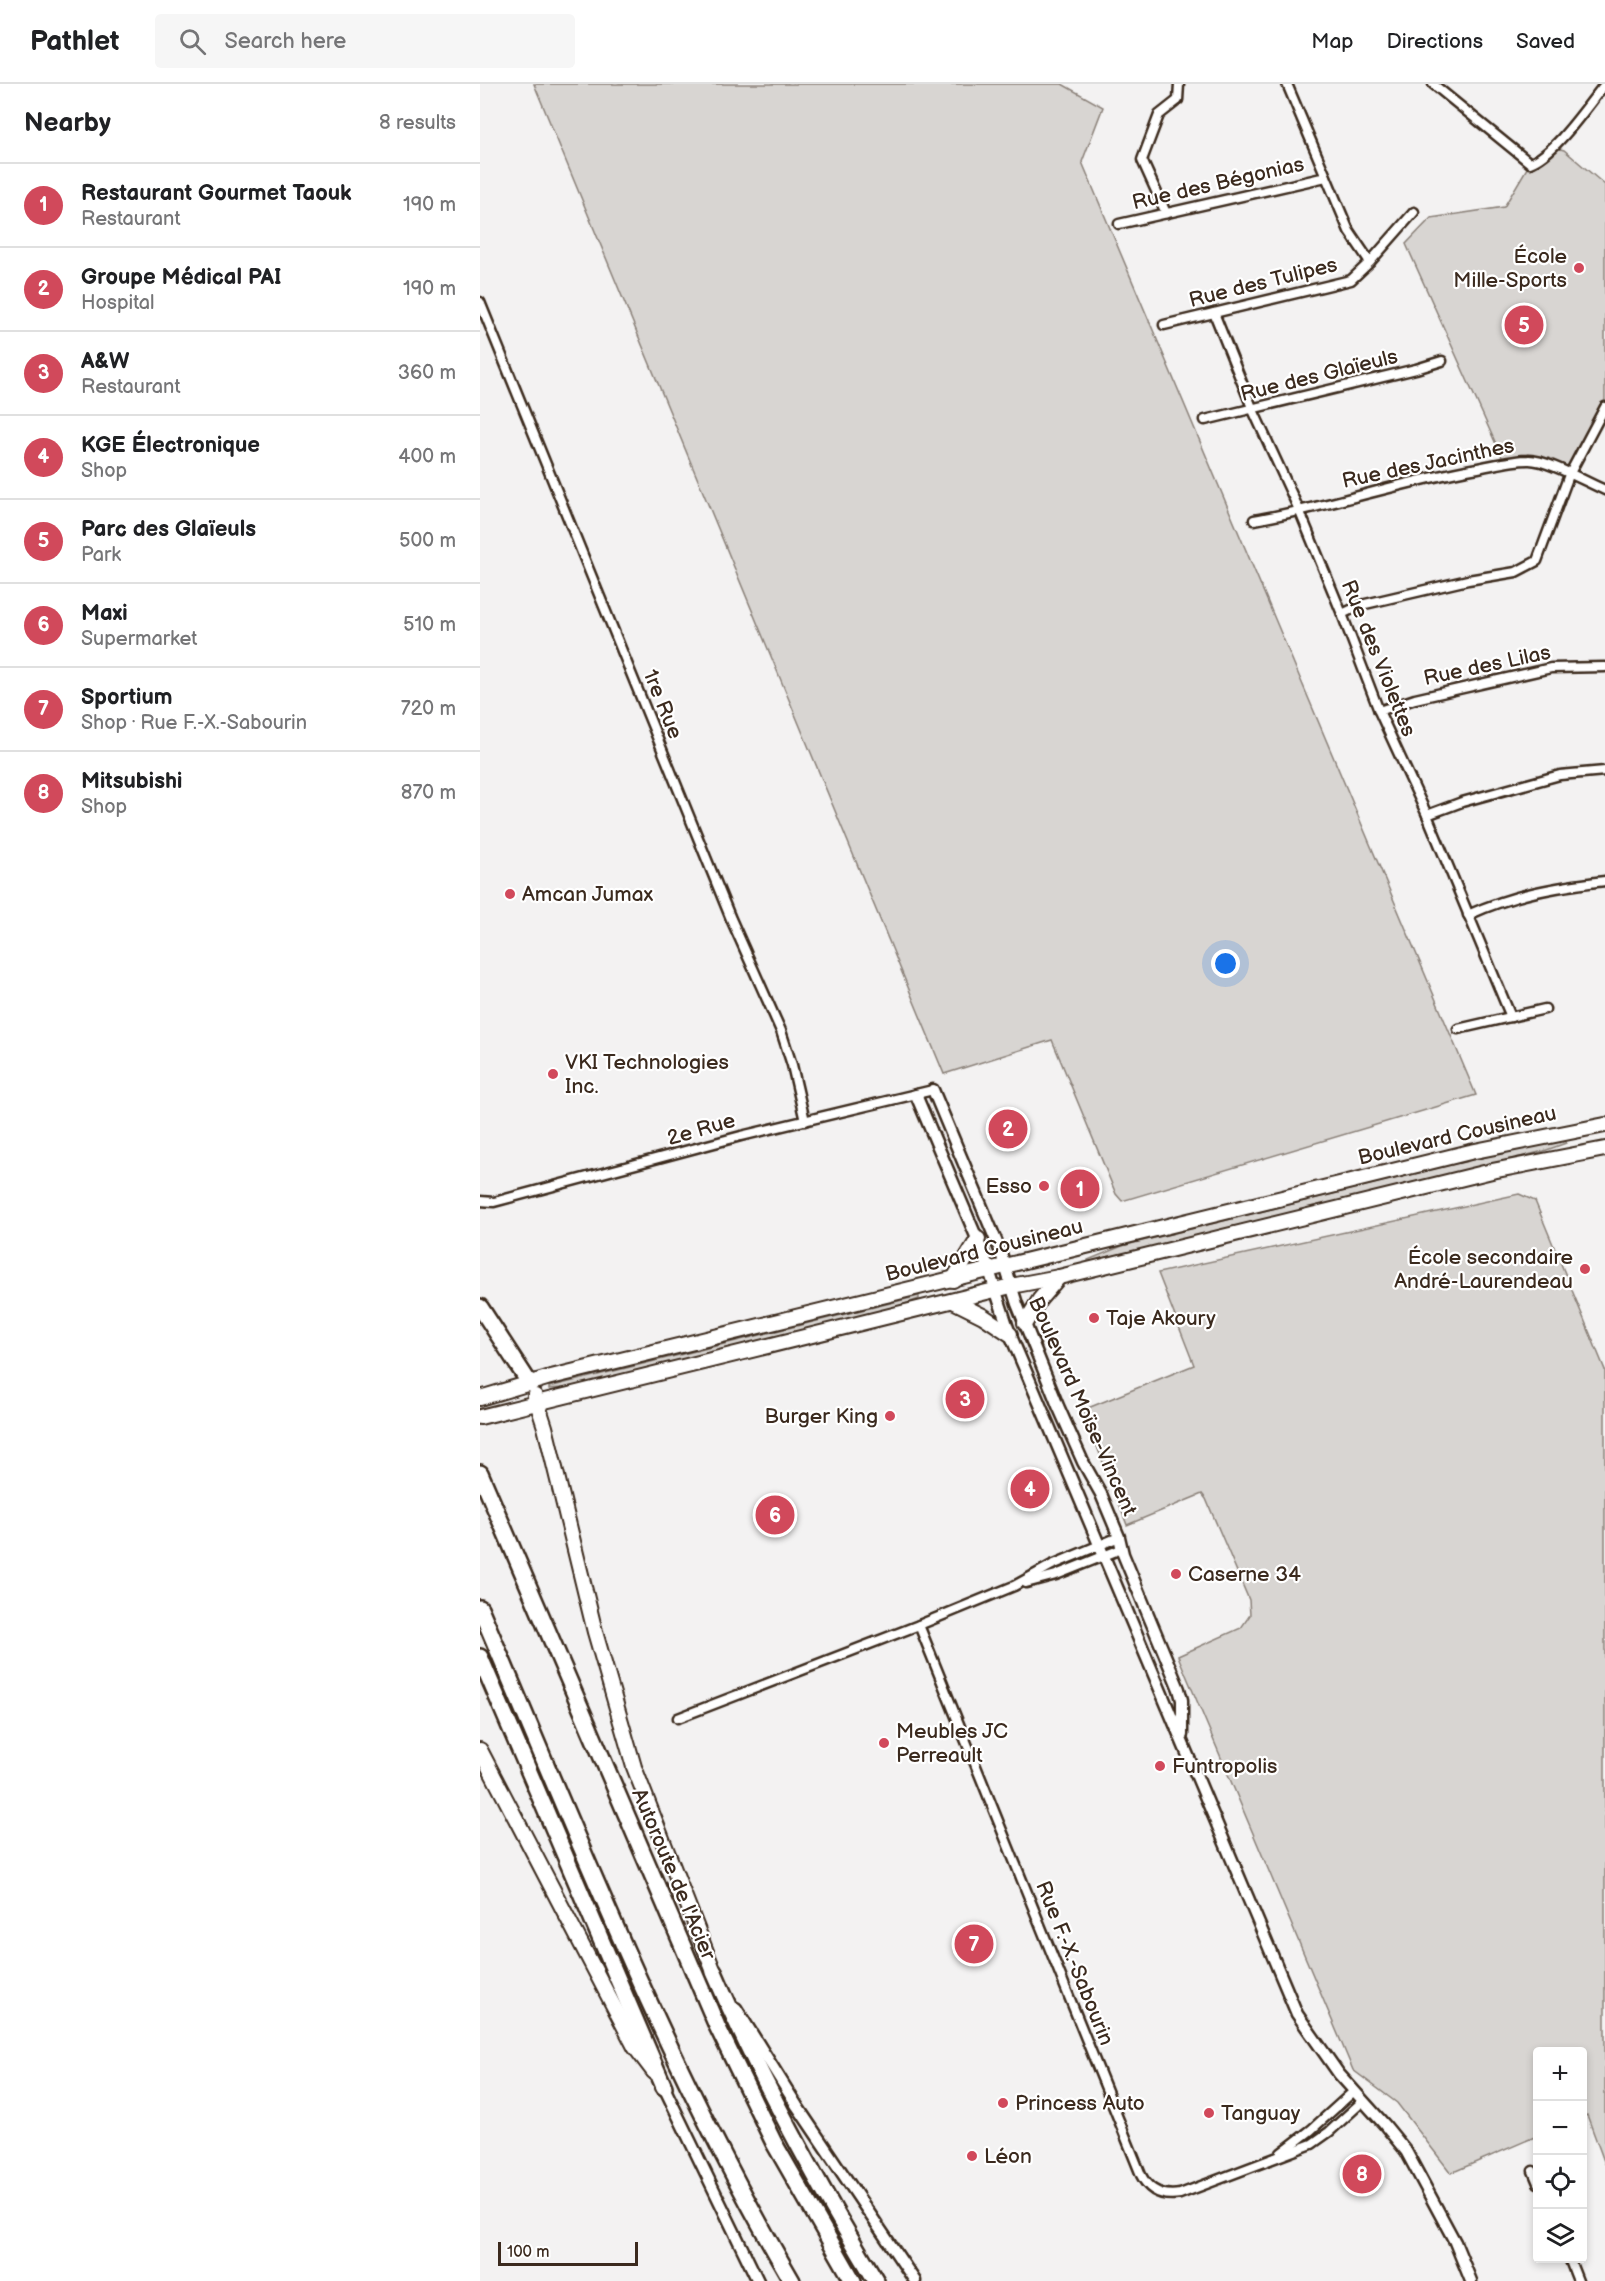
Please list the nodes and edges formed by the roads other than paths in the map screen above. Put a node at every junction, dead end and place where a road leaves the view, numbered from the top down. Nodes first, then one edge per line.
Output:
1 (1179, 84) edge
2 (1287, 84) edge
3 (1433, 84) edge
4 (1605, 84) edge
5 (1326, 177) junction
6 (1414, 212) dead end
7 (1166, 213) junction
8 (1119, 224) dead end
9 (1370, 262) junction
10 (480, 302) edge
11 (1214, 313) junction
12 (1164, 325) dead end
13 (1442, 361) dead end
14 (1605, 407) edge
15 (1253, 410) junction
16 (1204, 420) dead end
17 (1569, 475) junction
18 (1605, 490) edge
19 (1300, 512) junction
20 (1254, 520) dead end
21 (1342, 614) junction
22 (1605, 667) edge
23 (1379, 711) junction
24 (1605, 771) edge
25 (1427, 815) junction
26 (1605, 881) edge
27 (1468, 915) junction
28 (1545, 1009) dead end
29 (1511, 1017) junction
30 (1458, 1029) dead end
31 (933, 1090) joint
32 (916, 1095) junction
33 (805, 1121) junction
34 (1605, 1125) edge
35 (1605, 1149) edge
36 (480, 1201) edge
37 (978, 1239) junction
38 (1005, 1266) junction
39 (990, 1270) junction
40 (1059, 1277) junction
41 (953, 1280) junction
42 (1011, 1286) junction
43 (996, 1290) junction
44 (952, 1300) junction
45 (480, 1306) edge
46 (1025, 1323) junction
47 (1010, 1334) junction
48 (530, 1384) junction
49 (480, 1398) edge
50 (537, 1403) junction
51 (480, 1417) edge
52 (480, 1473) edge
53 (1119, 1537) junction
54 (1121, 1549) junction
55 (1101, 1551) junction
56 (480, 1608) edge
57 (919, 1624) junction
58 (480, 1657) edge
59 (678, 1718) dead end
60 (1183, 1742) junction
61 (480, 1750) edge
62 (714, 1972) junction
63 (664, 2086) junction
64 (1354, 2091) junction
65 (1363, 2101) junction
66 (1275, 2157) junction
67 (1571, 2263) edge
68 (758, 2281) edge
69 (792, 2281) edge
70 (853, 2281) edge
71 (876, 2281) edge
72 (915, 2281) edge
73 (1471, 2281) edge
74 (1578, 2281) edge

1 - 7 street
2 - 5 street
3 - 4 street
5 - 7 street, Rue des Bégonias
5 - 9 street
6 - 9 street, Rue des Tulipes
7 - 8 street, Rue des Bégonias
9 - 11 street, Rue des Tulipes
10 - 33 street, 1re Rue
11 - 12 street, Rue des Tulipes
11 - 15 street, Rue des Violettes
13 - 15 street, Rue des Glaïeuls
14 - 17 street
15 - 16 street, Rue des Glaïeuls
15 - 19 street, Rue des Violettes
17 - 18 street, Rue des Jacinthes
17 - 19 street, Rue des Jacinthes
17 - 21 street
19 - 20 street, Rue des Jacinthes
19 - 21 street, Rue des Violettes
21 - 23 street, Rue des Violettes
22 - 23 street, Rue des Lilas
23 - 25 street, Rue des Violettes
24 - 25 street
25 - 27 street, Rue des Violettes
26 - 27 street
27 - 29 street, Rue des Violettes
28 - 29 street
29 - 30 street
31 - 32 street, 2e Rue
31 - 38 street, Boulevard Moïse-Vincent
32 - 33 street, 2e Rue
32 - 37 street, Boulevard Moïse-Vincent
33 - 36 street, 2e Rue
34 - 38 main road, Boulevard Cousineau
35 - 40 main road, Boulevard Cousineau
37 - 39 street, Boulevard Moïse-Vincent
37 - 41 main road
38 - 39 main road, Boulevard Cousineau
38 - 42 street, Boulevard Moïse-Vincent
39 - 41 main road, Boulevard Cousineau
39 - 43 street, Boulevard Moïse-Vincent
40 - 42 main road, Boulevard Cousineau
40 - 46 main road
41 - 48 main road, Boulevard Cousineau
42 - 43 main road, Boulevard Cousineau
42 - 46 street, Boulevard Moïse-Vincent
43 - 44 main road, Boulevard Cousineau
43 - 47 street, Boulevard Moïse-Vincent
44 - 47 main road
44 - 50 main road, Boulevard Cousineau
45 - 48 highway
46 - 53 street, Boulevard Moïse-Vincent
47 - 55 street, Boulevard Moïse-Vincent
48 - 49 main road, Boulevard Cousineau
48 - 50 main road
50 - 51 main road, Boulevard Cousineau
50 - 62 main road
52 - 70 highway, Autoroute de l'Acier
53 - 54 street, Boulevard Moïse-Vincent
53 - 55 street
54 - 55 street
54 - 60 street, Boulevard Moïse-Vincent
55 - 57 street
55 - 60 street, Boulevard Moïse-Vincent
56 - 69 highway
57 - 59 street
57 - 66 street, Rue F.-X.-Sabourin
58 - 63 highway
60 - 64 street, Boulevard Moïse-Vincent
61 - 63 main road
62 - 71 highway
62 - 72 street
63 - 68 street
64 - 65 street, Boulevard Moïse-Vincent
64 - 66 street, Rue F.-X.-Sabourin
65 - 66 street, Rue F.-X.-Sabourin
65 - 73 street, Boulevard Moïse-Vincent
67 - 74 street

